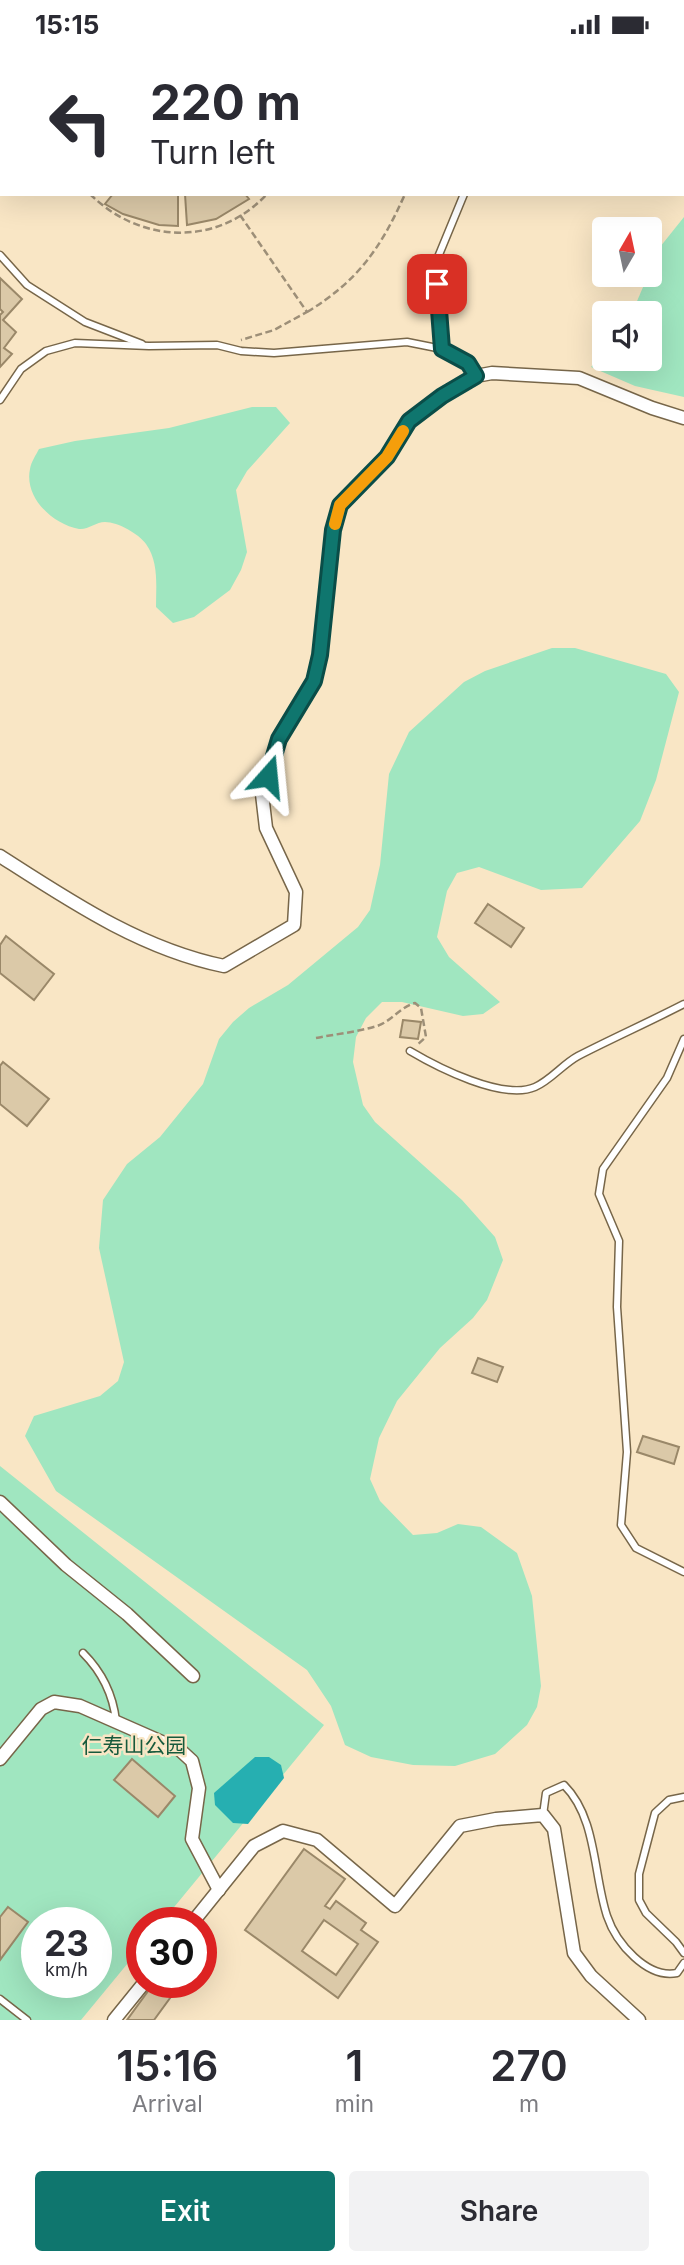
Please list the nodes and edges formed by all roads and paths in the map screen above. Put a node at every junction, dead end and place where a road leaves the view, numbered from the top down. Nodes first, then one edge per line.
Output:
1 (92, 196) edge
2 (265, 196) edge
3 (404, 196) edge
4 (463, 196) edge
5 (240, 215) junction
6 (0, 255) edge
7 (307, 312) junction
8 (217, 345) junction
9 (149, 347) junction
10 (442, 349) junction
11 (476, 376) junction
12 (0, 400) edge
13 (684, 418) edge
14 (0, 856) edge
15 (684, 1004) edge
16 (316, 1038) dead end
17 (684, 1039) edge
18 (410, 1051) joint
19 (0, 1502) edge
20 (684, 1570) edge
21 (83, 1653) dead end
22 (194, 1676) dead end
23 (116, 1721) junction
24 (0, 1759) edge
25 (684, 1797) edge
26 (543, 1815) junction
27 (219, 1890) junction
28 (205, 1907) edge
29 (684, 1953) edge
30 (684, 1963) edge
31 (132, 1998) edge
32 (0, 1999) edge
33 (27, 2020) edge
34 (114, 2020) edge
35 (639, 2020) edge

1 - 5 path
2 - 5 path
3 - 7 path
4 - 10 lane
5 - 7 path
6 - 9 lane
7 - 8 path
8 - 9 lane
8 - 10 lane
9 - 12 lane
10 - 11 lane
11 - 13 street
11 - 14 street
15 - 18 lane
16 - 18 path
17 - 20 lane
19 - 22 street
21 - 23 lane
23 - 24 street
23 - 27 street
25 - 29 lane
26 - 27 street
26 - 30 lane
26 - 35 street
27 - 28 street
31 - 34 street
32 - 33 lane

